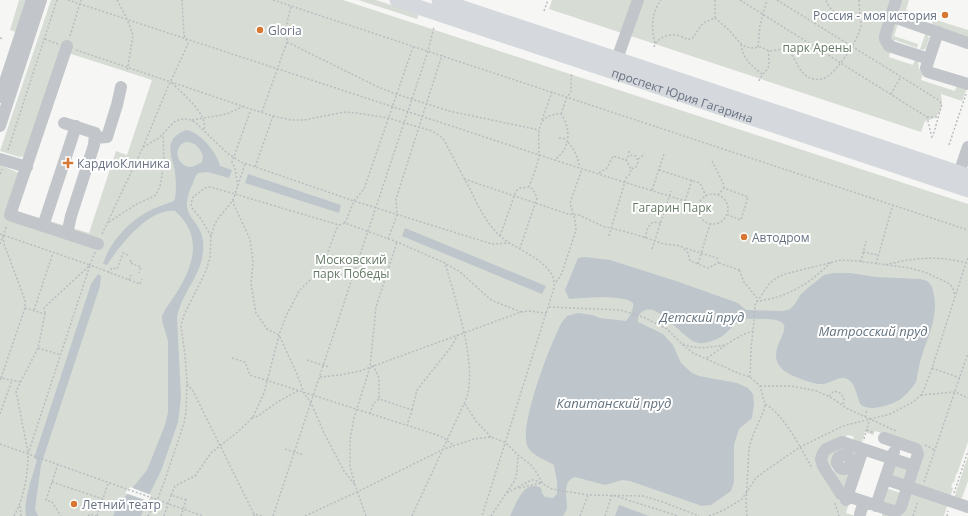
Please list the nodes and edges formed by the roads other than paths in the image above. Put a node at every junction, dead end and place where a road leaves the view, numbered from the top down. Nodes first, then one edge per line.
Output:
1 (32, 0) edge
2 (42, 0) edge
3 (396, 0) edge
4 (439, 0) edge
5 (638, 0) edge
6 (896, 0) edge
7 (891, 16) junction
8 (938, 32) junction
9 (968, 43) edge
10 (66, 46) road end
11 (929, 58) junction
12 (617, 59) junction
13 (968, 84) edge
14 (121, 87) dead end
15 (0, 98) edge
16 (64, 122) dead end
17 (0, 126) edge
18 (76, 126) junction
19 (95, 138) junction
20 (968, 147) edge
21 (2, 160) edge
22 (27, 167) junction
23 (964, 175) edge
24 (968, 190) edge
25 (43, 226) junction
26 (67, 234) junction
27 (98, 244) road end
28 (884, 438) dead end
29 (897, 442) junction
30 (836, 445) junction
31 (863, 449) junction
32 (892, 458) junction
33 (839, 461) junction
34 (854, 466) junction
35 (914, 466) junction
36 (821, 472) junction
37 (885, 479) junction
38 (907, 486) junction
39 (843, 500) junction
40 (864, 502) junction
41 (876, 506) junction
42 (968, 508) edge
43 (860, 514) dead end
44 (966, 516) edge

1 - 15 street
2 - 17 street
3 - 24 main road, проспект Юрия Гагарина
4 - 12 main road, проспект Юрия Гагарина
5 - 12 street
6 - 7 street
7 - 8 street
7 - 11 street
8 - 9 street
8 - 11 street
10 - 22 street
11 - 13 street
12 - 23 main road, проспект Юрия Гагарина
14 - 19 street
16 - 18 street
18 - 19 street
18 - 25 street
19 - 26 street
20 - 23 street
21 - 22 street
22 - 25 street
25 - 26 street
26 - 27 street
28 - 29 street
29 - 32 street
29 - 35 street
30 - 31 street
30 - 33 street
30 - 36 street
31 - 32 street
31 - 34 street
32 - 35 street
32 - 37 street
33 - 34 street
33 - 36 street
34 - 39 street
35 - 38 street
36 - 39 street
37 - 38 street
37 - 41 street
38 - 41 street
38 - 42 street
39 - 40 street
40 - 41 street
40 - 43 street
42 - 44 street

